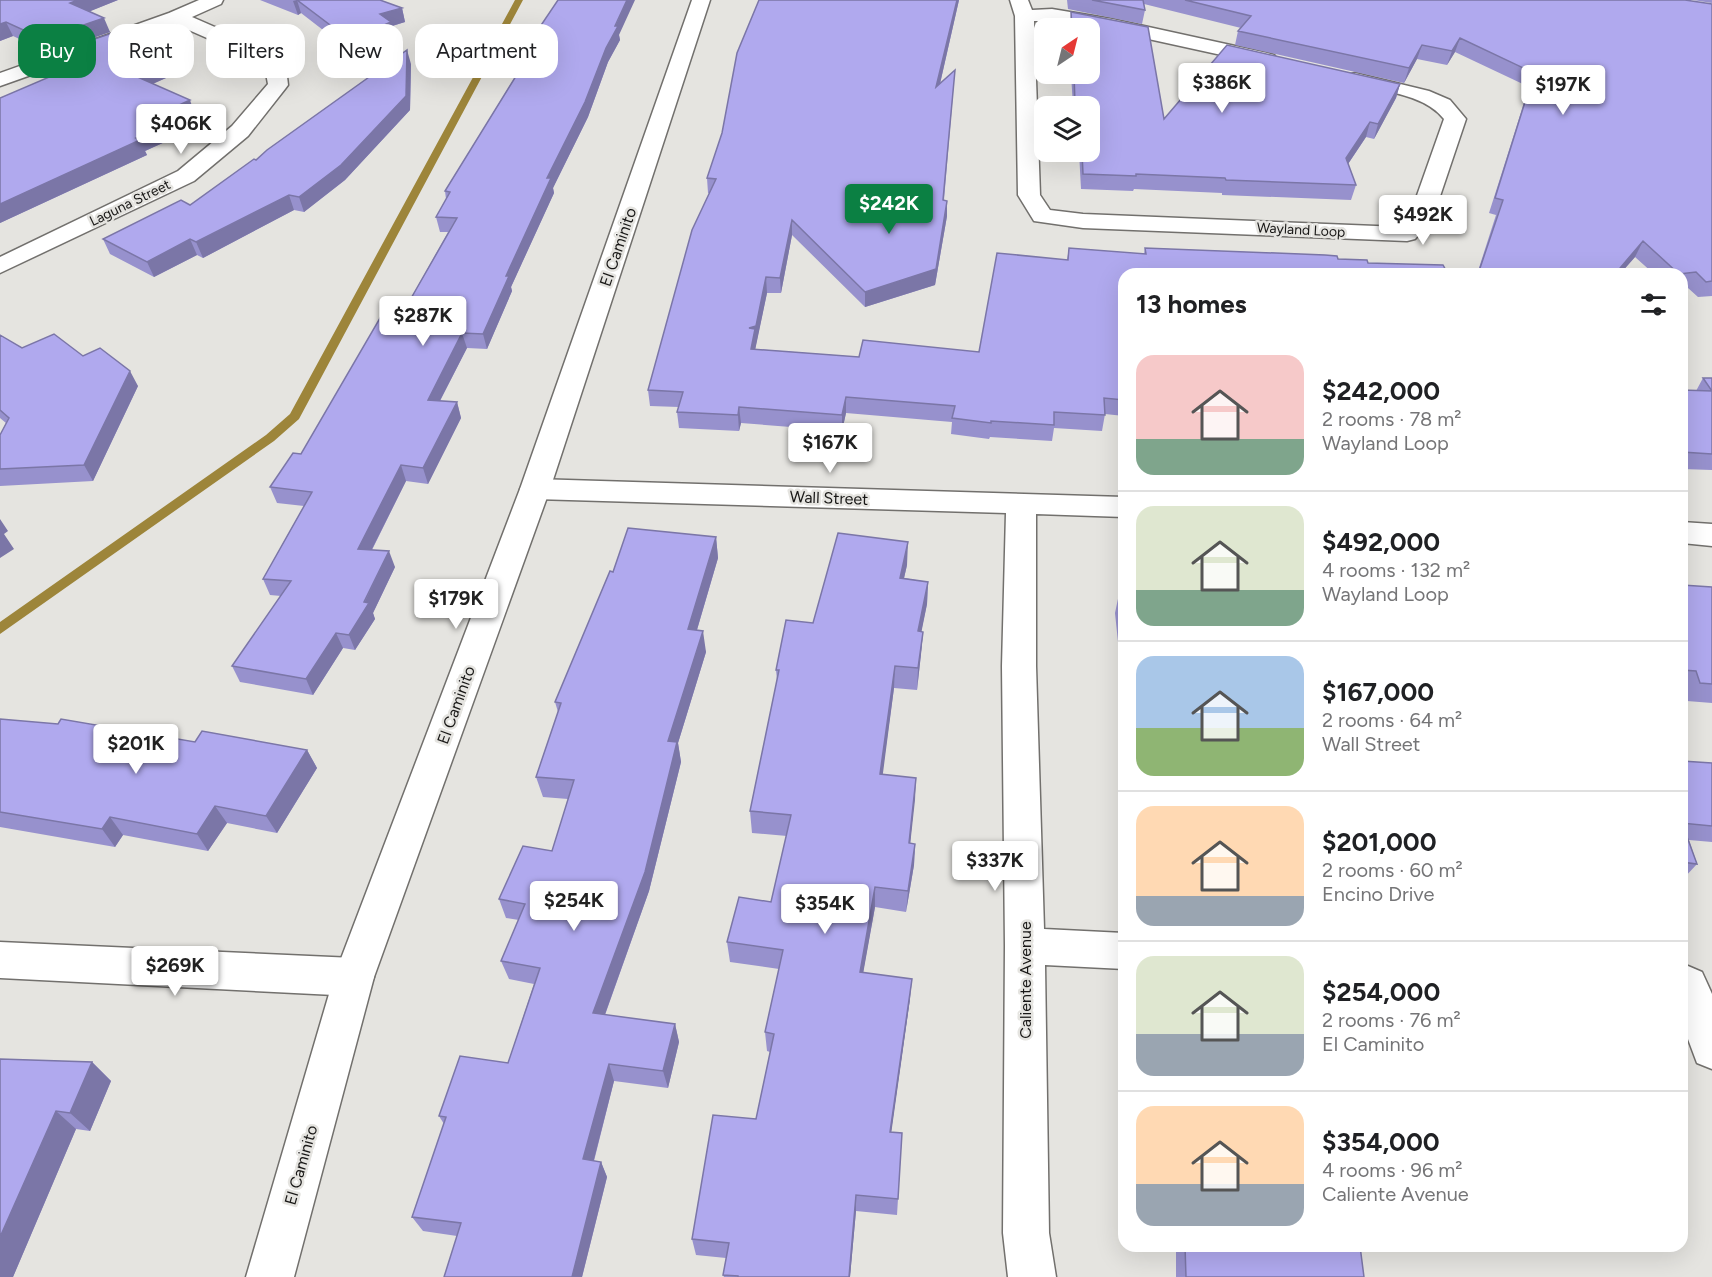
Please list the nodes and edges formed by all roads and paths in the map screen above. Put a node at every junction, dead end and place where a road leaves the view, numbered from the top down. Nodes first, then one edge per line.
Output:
1 (214, 0) edge
2 (701, 0) edge
3 (1022, 8) edge
4 (176, 17) junction
5 (1284, 63) edge
6 (1330, 73) edge
7 (0, 80) edge
8 (0, 266) edge
9 (535, 489) junction
10 (1022, 503) junction
11 (1118, 507) edge
12 (1688, 533) edge
13 (1712, 535) edge
14 (1025, 946) junction
15 (1118, 951) edge
16 (0, 960) edge
17 (354, 976) junction
18 (1694, 985) edge
19 (1712, 1049) edge
20 (270, 1277) edge
21 (1032, 1277) edge

1 - 4 street
2 - 9 street, El Caminito
3 - 5 street, Wayland Loop
3 - 6 street, Wayland Loop
4 - 7 street
4 - 8 street, Laguna Street
9 - 10 street, Wall Street
9 - 17 street, El Caminito
10 - 11 street, Wall Street
10 - 14 street, Caliente Avenue
12 - 13 street
14 - 15 street
14 - 21 street, Caliente Avenue
16 - 17 street
17 - 20 street, El Caminito
18 - 19 street

